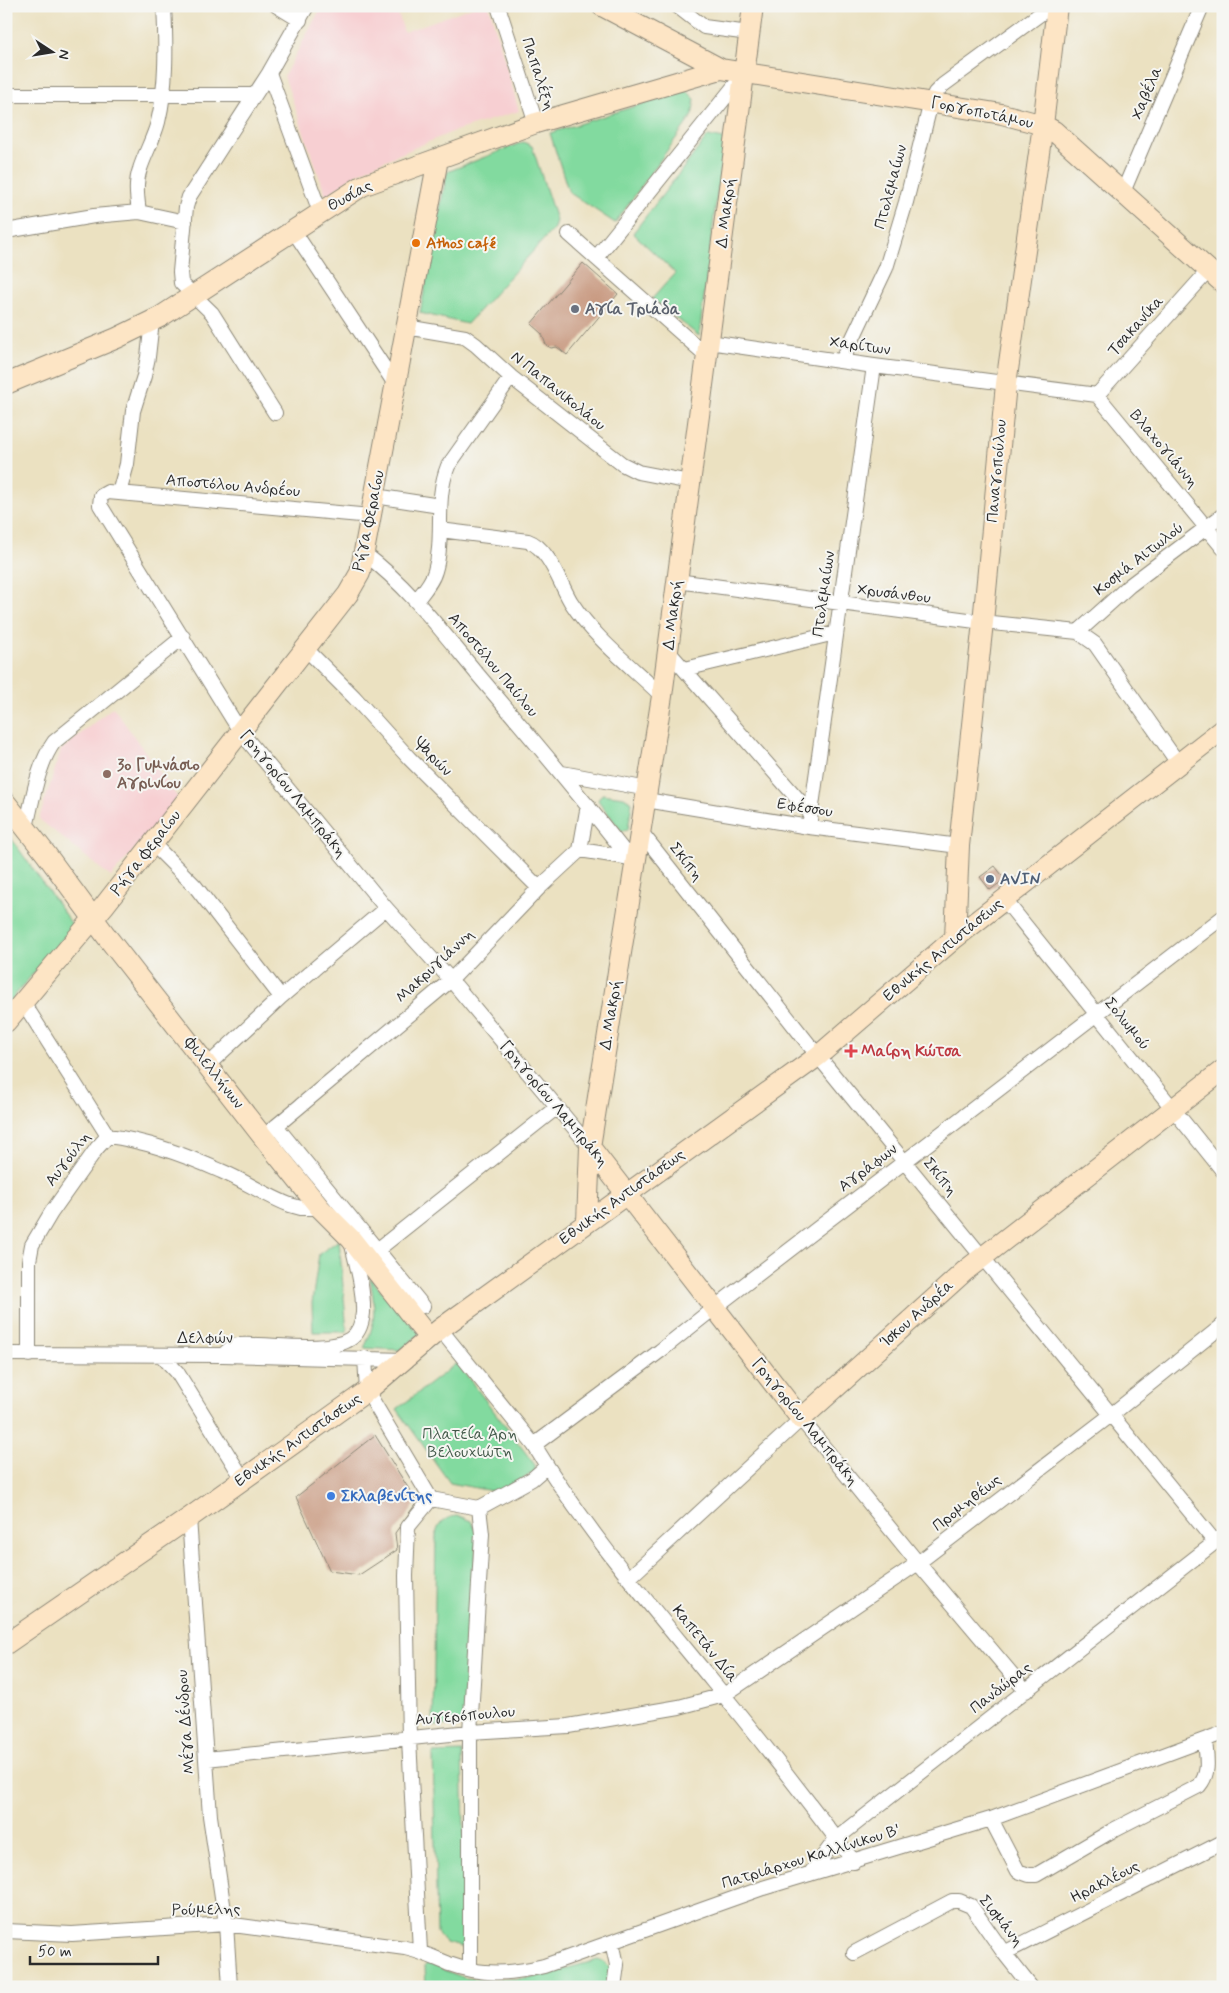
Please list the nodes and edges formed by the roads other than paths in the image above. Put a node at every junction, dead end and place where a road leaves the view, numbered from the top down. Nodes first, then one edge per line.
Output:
1 (164, 6) edge
2 (277, 6) edge
3 (308, 6) edge
4 (498, 6) edge
5 (602, 6) edge
6 (677, 6) edge
7 (753, 6) edge
8 (1051, 6) edge
9 (1057, 6) edge
10 (1202, 6) edge
11 (300, 20) junction
12 (749, 33) junction
13 (721, 69) junction
14 (269, 73) junction
15 (744, 74) junction
16 (6, 95) edge
17 (254, 95) junction
18 (163, 96) junction
19 (932, 102) junction
20 (536, 123) junction
21 (1043, 126) junction
22 (438, 158) junction
23 (1123, 192) junction
24 (139, 212) junction
25 (320, 212) junction
26 (185, 222) junction
27 (293, 230) junction
28 (6, 231) edge
29 (569, 234) dead end
30 (596, 258) junction
31 (1216, 277) edge
32 (194, 295) junction
33 (152, 321) junction
34 (406, 327) junction
35 (708, 349) junction
36 (842, 361) junction
37 (874, 366) junction
38 (511, 377) junction
39 (6, 384) edge
40 (395, 384) junction
41 (1006, 384) junction
42 (1091, 394) junction
43 (275, 413) dead end
44 (690, 482) junction
45 (119, 493) junction
46 (375, 496) junction
47 (440, 506) junction
48 (1223, 515) edge
49 (371, 516) junction
50 (1207, 528) junction
51 (440, 530) junction
52 (1223, 548) edge
53 (364, 554) junction
54 (677, 581) junction
55 (416, 601) junction
56 (840, 604) junction
57 (983, 622) junction
58 (1078, 632) junction
59 (836, 634) junction
60 (184, 637) junction
61 (304, 648) junction
62 (668, 651) junction
63 (685, 669) junction
64 (662, 696) junction
65 (1223, 729) edge
66 (240, 731) junction
67 (1178, 763) junction
68 (562, 773) junction
69 (647, 794) junction
70 (6, 803) edge
71 (588, 805) junction
72 (810, 820) junction
73 (26, 827) junction
74 (641, 832) junction
75 (153, 844) junction
76 (959, 846) junction
77 (580, 850) junction
78 (633, 859) junction
79 (539, 888) junction
80 (1004, 899) junction
81 (386, 908) junction
82 (1223, 917) edge
83 (93, 919) junction
84 (955, 938) junction
85 (451, 980) junction
86 (281, 997) junction
87 (23, 1002) junction
88 (1097, 1014) junction
89 (6, 1022) edge
90 (818, 1056) junction
91 (208, 1065) junction
92 (1223, 1070) edge
93 (556, 1108) junction
94 (1174, 1108) junction
95 (270, 1132) junction
96 (108, 1136) junction
97 (590, 1147) junction
98 (905, 1162) junction
99 (1223, 1171) edge
100 (627, 1193) junction
101 (320, 1208) junction
102 (587, 1222) junction
103 (351, 1239) junction
104 (376, 1251) junction
105 (982, 1258) junction
106 (423, 1306) dead end
107 (714, 1308) junction
108 (1223, 1325) edge
109 (435, 1333) junction
110 (6, 1354) edge
111 (29, 1355) junction
112 (223, 1355) junction
113 (162, 1356) junction
114 (364, 1358) junction
115 (404, 1360) junction
116 (367, 1391) junction
117 (1111, 1415) junction
118 (802, 1419) junction
119 (534, 1445) junction
120 (547, 1466) junction
121 (243, 1479) junction
122 (431, 1499) junction
123 (479, 1508) junction
124 (189, 1518) junction
125 (1219, 1539) edge
126 (918, 1563) junction
127 (629, 1578) junction
128 (6, 1644) edge
129 (1026, 1691) junction
130 (724, 1694) junction
131 (470, 1732) junction
132 (1223, 1733) edge
133 (409, 1739) junction
134 (1205, 1740) junction
135 (206, 1759) junction
136 (991, 1819) junction
137 (836, 1839) junction
138 (1223, 1842) edge
139 (854, 1862) junction
140 (810, 1874) junction
141 (226, 1924) junction
142 (6, 1931) edge
143 (612, 1942) junction
144 (405, 1948) joint
145 (420, 1951) junction
146 (854, 1953) dead end
147 (1004, 1953) junction
148 (470, 1968) junction
149 (230, 1987) edge
150 (614, 1987) edge
151 (1031, 1987) edge

1 - 18 street
2 - 11 street
3 - 11 street
4 - 20 street, Παπαλέξη
5 - 13 street
6 - 12 street
7 - 12 street, Δ. Μακρή
8 - 19 street
9 - 21 street, Παναγοπούλου
10 - 23 street, Χαβέλα
11 - 14 street
12 - 15 street, Δ. Μακρή
13 - 15 street, Γοργοποτάμου
13 - 20 street, Θυσίας
14 - 17 street
14 - 25 street
15 - 19 street, Γοργοποτάμου
15 - 30 street
15 - 35 street, Δ. Μακρή
16 - 18 street
17 - 18 street
17 - 26 street
18 - 24 street
19 - 21 street, Γοργοποτάμου
19 - 36 street, Πτολεμαίων
20 - 22 street, Θυσίας
21 - 23 street, Γοργοποτάμου
21 - 41 street, Παναγοπούλου
22 - 25 street, Θυσίας
22 - 34 street, Ρήγα Φεραίου
23 - 31 street, Γοργοποτάμου
24 - 26 street
24 - 28 street
25 - 27 street, Θυσίας
26 - 32 street
27 - 32 street, Θυσίας
27 - 40 street
29 - 30 street
30 - 35 street
31 - 42 street, Τσακανίκα
32 - 33 street, Θυσίας
32 - 43 street
33 - 39 street, Θυσίας
33 - 45 street
34 - 38 street, Ν Παπανικολάου
34 - 40 street, Ρήγα Φεραίου
35 - 36 street, Χαρίτων
35 - 44 street, Δ. Μακρή
36 - 37 street, Χαρίτων
37 - 41 street, Χαρίτων
37 - 56 street, Πτολεμαίων
38 - 44 street, Ν Παπανικολάου
38 - 47 street
40 - 46 street, Ρήγα Φεραίου
41 - 42 street, Χαρίτων
41 - 57 street, Παναγοπούλου
42 - 50 street, Βλαχογιάννη
44 - 54 street, Δ. Μακρή
45 - 49 street, Αποστόλου Ανδρέου
45 - 60 street, Γρηγορίου Λαμπράκη
46 - 47 street
46 - 49 street, Ρήγα Φεραίου
47 - 51 street
48 - 50 street, Κοσμά Αιτωλού
49 - 53 street, Ρήγα Φεραίου
50 - 52 street, Βλαχογιάννη
50 - 58 street, Κοσμά Αιτωλού
51 - 55 street
51 - 64 street
53 - 55 street, Αποστόλου Παύλου
53 - 61 street, Ρήγα Φεραίου
54 - 56 street, Χρυσάνθου
54 - 62 street, Δ. Μακρή
55 - 68 street, Αποστόλου Παύλου
56 - 57 street, Χρυσάνθου
56 - 59 street, Πτολεμαίων
57 - 58 street, Χρυσάνθου
57 - 76 street, Παναγοπούλου
58 - 67 street
59 - 63 street
59 - 72 street, Πτολεμαίων
60 - 66 street, Γρηγορίου Λαμπράκη
60 - 73 street
61 - 66 street, Ρήγα Φεραίου
61 - 79 street, Ψαρών
62 - 63 street
62 - 64 street, Δ. Μακρή
63 - 72 street
64 - 69 street, Δ. Μακρή
65 - 67 street, Εθνικής Αντιστάσεως
66 - 75 street, Ρήγα Φεραίου
66 - 81 street, Γρηγορίου Λαμπράκη
67 - 80 street, Εθνικής Αντιστάσεως
68 - 69 street, Εφέσσου
68 - 71 street, Αποστόλου Παύλου
69 - 72 street, Εφέσσου
69 - 74 street, Δ. Μακρή
70 - 73 street, Φιλελλήνων
71 - 77 street
71 - 78 street, Αποστόλου Παύλου
72 - 76 street, Εφέσσου
73 - 83 street, Φιλελλήνων
74 - 78 street, Δ. Μακρή
74 - 90 street, Σκίπη
75 - 83 street, Ρήγα Φεραίου
75 - 86 street
76 - 84 street, Παναγοπούλου
77 - 78 street
77 - 79 street, Μακρυγιάννη
78 - 97 street, Δ. Μακρή
79 - 85 street, Μακρυγιάννη
80 - 84 street, Εθνικής Αντιστάσεως
80 - 88 street, Σολωμού
81 - 85 street, Γρηγορίου Λαμπράκη
81 - 86 street
82 - 88 street, Αγράφων
83 - 87 street, Ρήγα Φεραίου
83 - 91 street, Φιλελλήνων
84 - 90 street, Εθνικής Αντιστάσεως
85 - 93 street, Γρηγορίου Λαμπράκη
85 - 95 street, Μακρυγιάννη
86 - 91 street
87 - 89 street, Ρήγα Φεραίου
87 - 96 street, Αυγούλη
88 - 94 street, Σολωμού
88 - 98 street, Αγράφων
90 - 98 street, Σκίπη
90 - 100 street, Εθνικής Αντιστάσεως
91 - 95 street, Φιλελλήνων
92 - 94 street, Ίσκου Ανδρέα
93 - 97 street, Γρηγορίου Λαμπράκη
93 - 104 street
94 - 99 street, Σολωμού
94 - 105 street, Ίσκου Ανδρέα
95 - 101 street, Φιλελλήνων
95 - 104 street
96 - 101 street
96 - 111 street, Αυγούλη
97 - 100 street, Γρηγορίου Λαμπράκη
97 - 102 street, Δ. Μακρή
98 - 105 street, Σκίπη
98 - 107 street, Αγράφων
100 - 102 street, Εθνικής Αντιστάσεως
100 - 107 street, Γρηγορίου Λαμπράκη
101 - 103 street, Φιλελλήνων
102 - 109 street, Εθνικής Αντιστάσεως
103 - 109 street, Φιλελλήνων
103 - 112 street
104 - 106 street
105 - 117 street, Σκίπη
105 - 118 street, Ίσκου Ανδρέα
107 - 118 street, Γρηγορίου Λαμπράκη
107 - 119 street, Αγράφων
108 - 117 street, Προμηθέως
109 - 115 street, Εθνικής Αντιστάσεως
109 - 119 street, Καπετάν Δία
110 - 111 street, Δελφών
111 - 113 street, Δελφών
112 - 113 street, Δελφών
112 - 114 street, Δελφών
113 - 121 street
114 - 115 street, Δελφών
114 - 116 street
115 - 116 street, Εθνικής Αντιστάσεως
116 - 121 street, Εθνικής Αντιστάσεως
116 - 122 street
117 - 125 street, Σκίπη
117 - 126 street, Προμηθέως
118 - 126 street, Γρηγορίου Λαμπράκη
118 - 127 street, Ίσκου Ανδρέα
119 - 120 street, Καπετάν Δία
120 - 123 street
120 - 127 street, Καπετάν Δία
121 - 124 street, Εθνικής Αντιστάσεως
122 - 123 street
122 - 133 street
123 - 131 street
124 - 128 street, Εθνικής Αντιστάσεως
124 - 135 street, Μέγα Δένδρου
125 - 129 street, Πανδώρας
126 - 129 street, Γρηγορίου Λαμπράκη
126 - 130 street, Προμηθέως
127 - 130 street, Καπετάν Δία
129 - 137 street, Πανδώρας
130 - 131 street, Αυγερόπουλου
130 - 137 street, Καπετάν Δία
131 - 133 street, Αυγερόπουλου
131 - 148 street
132 - 134 street, Πατριάρχου Καλλίνικου B'
133 - 135 street, Αυγερόπουλου
133 - 145 street
134 - 136 street, Πατριάρχου Καλλίνικου B'
134 - 136 street
135 - 141 street, Μέγα Δένδρου
136 - 139 street, Πατριάρχου Καλλίνικου B'
137 - 139 street, Καπετάν Δία
137 - 140 street, Πανδώρας
138 - 147 street, Ηρακλέους
139 - 140 street, Πατριάρχου Καλλίνικου B'
140 - 143 street, Πατριάρχου Καλλίνικου B'
141 - 142 street, Ρούμελης
141 - 144 street, Ρούμελης
141 - 149 street, Μέγα Δένδρου
143 - 148 street, Πατριάρχου Καλλίνικου B'
143 - 150 street
144 - 145 street, Πατριάρχου Καλλίνικου B'
145 - 148 street, Πατριάρχου Καλλίνικου B'
146 - 147 street, Σισμάνη
147 - 151 street, Σισμάνη

